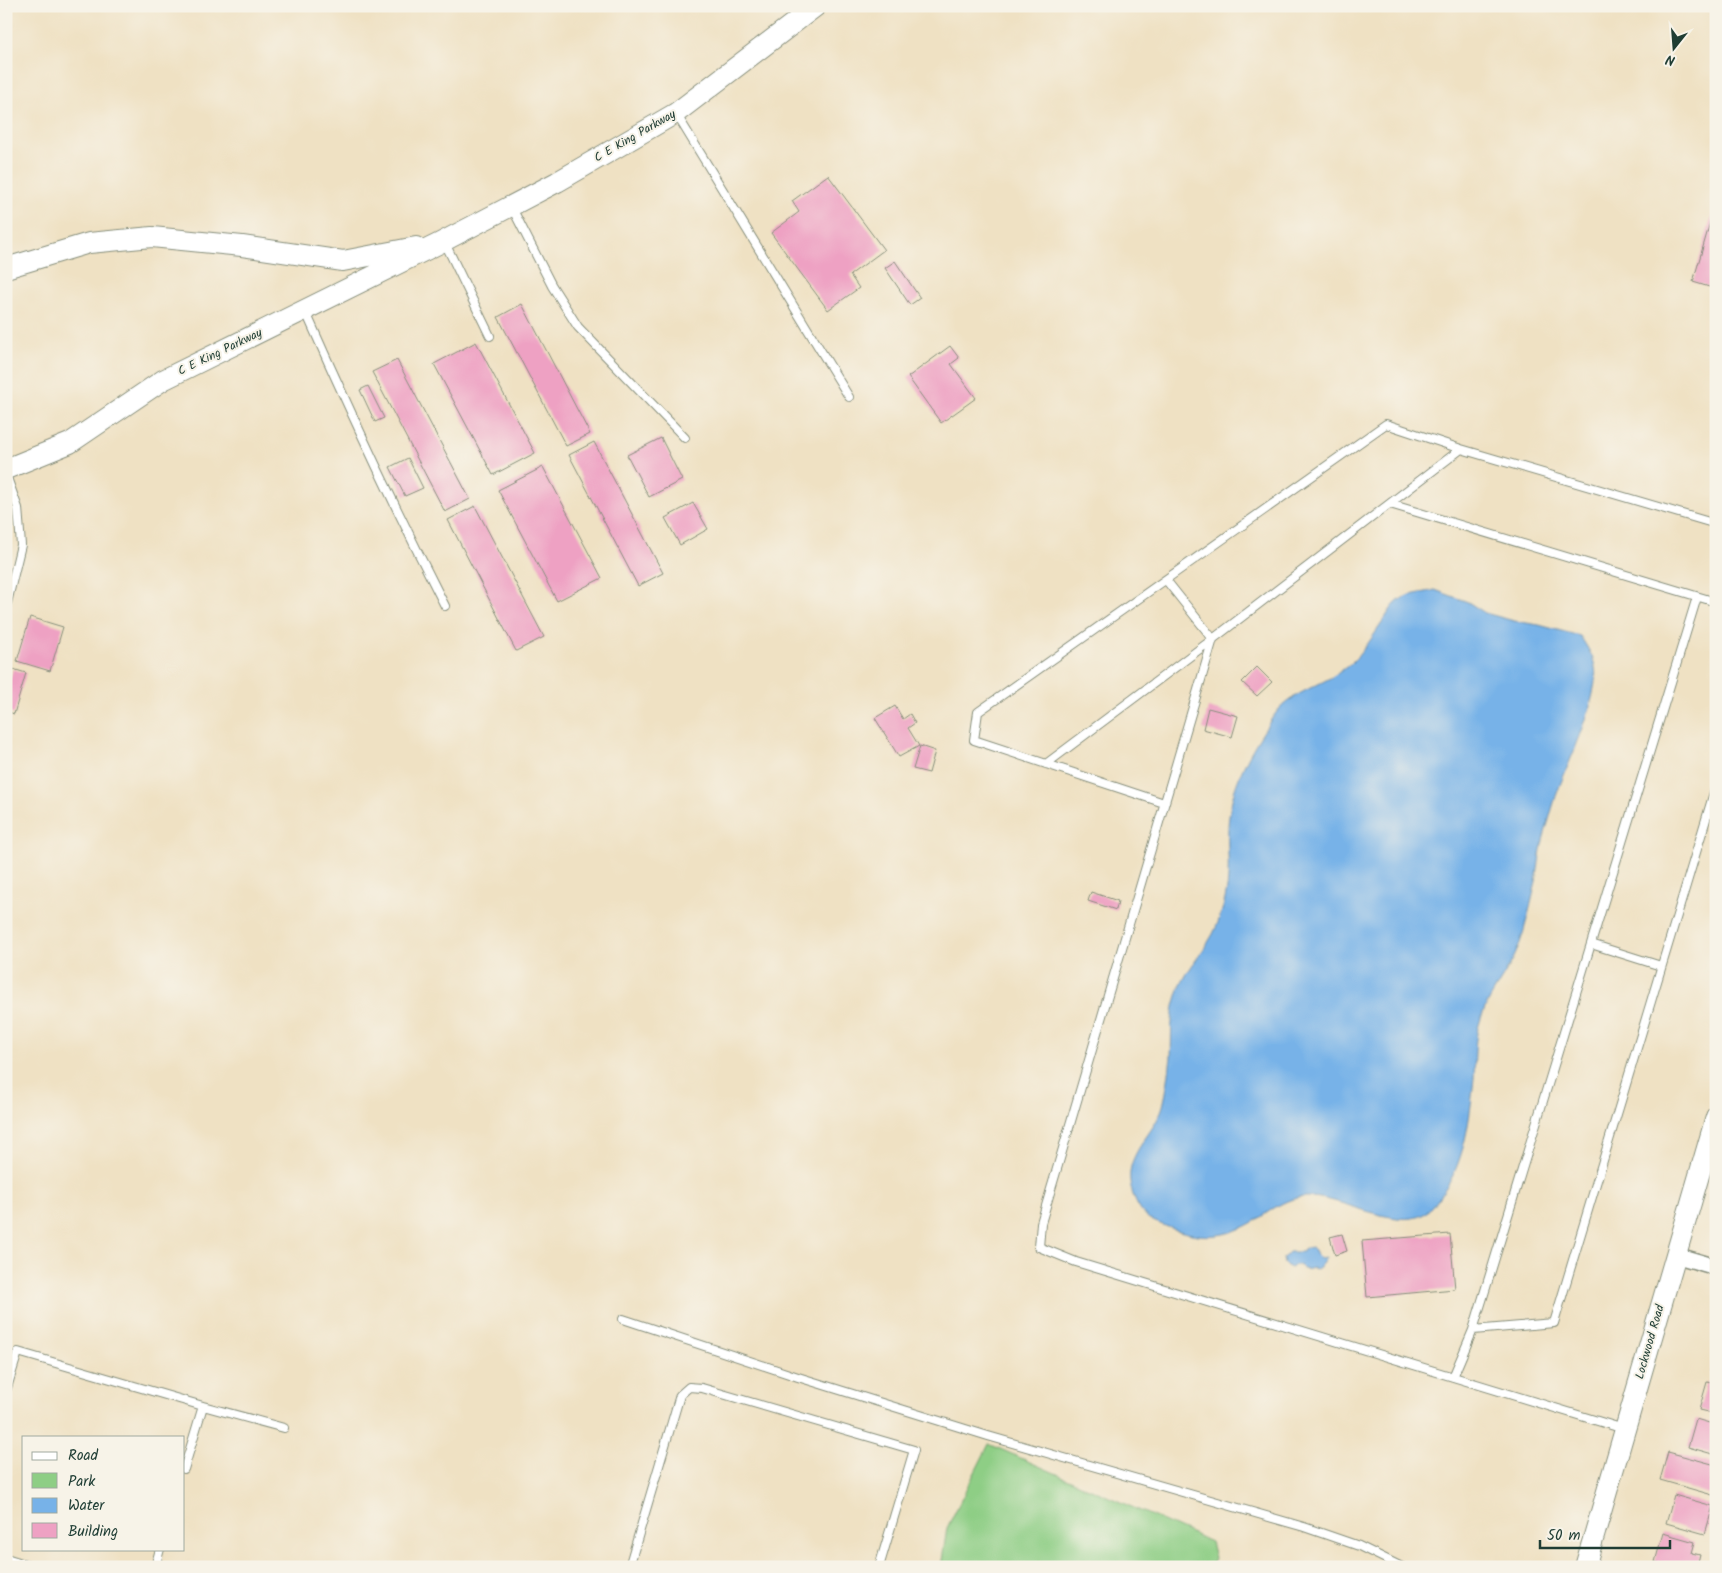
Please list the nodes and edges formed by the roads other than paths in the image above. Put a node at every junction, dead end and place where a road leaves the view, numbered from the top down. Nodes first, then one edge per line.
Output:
1 (816, 6) edge
2 (676, 113) junction
3 (511, 206) junction
4 (442, 242) junction
5 (13, 262) edge
6 (305, 310) junction
7 (490, 336) dead end
8 (849, 397) dead end
9 (686, 438) dead end
10 (1461, 449) junction
11 (6, 469) edge
12 (6, 475) edge
13 (1390, 504) junction
14 (1716, 524) edge
15 (1166, 580) junction
16 (1697, 597) junction
17 (1716, 602) edge
18 (445, 606) dead end
19 (6, 607) edge
20 (1213, 639) junction
21 (1046, 764) junction
22 (1716, 786) edge
23 (1164, 803) junction
24 (1591, 944) junction
25 (1661, 966) junction
26 (1716, 1117) edge
27 (1675, 1255) junction
28 (1716, 1267) edge
29 (623, 1319) dead end
30 (1473, 1330) junction
31 (1453, 1377) junction
32 (6, 1391) edge
33 (203, 1406) junction
34 (284, 1428) dead end
35 (1624, 1430) junction
36 (185, 1466) edge
37 (160, 1550) edge
38 (6, 1558) edge
39 (35, 1567) edge
40 (155, 1567) edge
41 (629, 1567) edge
42 (879, 1567) edge
43 (1402, 1567) edge
44 (1585, 1567) edge

1 - 2 main road, C E King Parkway
2 - 3 main road, C E King Parkway
2 - 8 lane
3 - 4 main road, C E King Parkway
3 - 9 lane
4 - 5 main road, C E King Parkway
4 - 6 main road, C E King Parkway
4 - 7 lane
6 - 11 main road, C E King Parkway
6 - 18 lane
10 - 13 lane
10 - 14 lane
10 - 15 lane
12 - 19 lane
13 - 16 lane
13 - 20 lane
15 - 20 lane
15 - 21 lane
16 - 17 lane
16 - 24 lane
20 - 21 lane
20 - 23 lane
21 - 23 lane
22 - 25 lane
23 - 31 lane
24 - 25 lane
24 - 30 lane
25 - 30 lane
26 - 27 main road, Lockwood Road
27 - 28 street
27 - 35 main road, Lockwood Road
29 - 43 lane
30 - 31 lane
31 - 35 lane
32 - 33 lane
33 - 34 lane
33 - 36 lane
35 - 44 main road, Lockwood Road
37 - 40 lane
38 - 39 lane
41 - 42 lane

